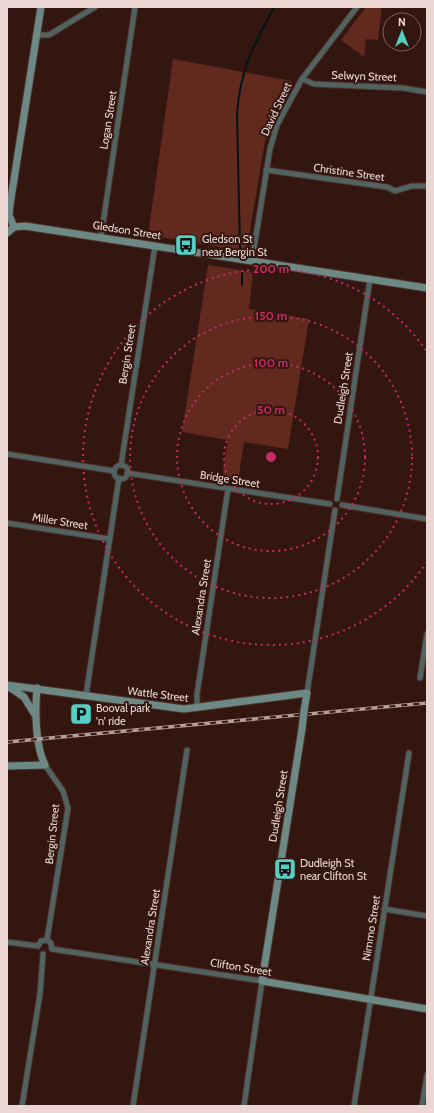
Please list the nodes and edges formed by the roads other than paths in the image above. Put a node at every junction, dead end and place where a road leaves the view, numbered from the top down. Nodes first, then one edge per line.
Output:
1 (41, 7) edge
2 (95, 7) edge
3 (135, 7) edge
4 (358, 7) edge
5 (36, 35) junction
6 (302, 79) junction
7 (427, 92) edge
8 (266, 170) junction
9 (427, 186) edge
10 (14, 227) junction
11 (7, 233) edge
12 (101, 237) junction
13 (155, 246) junction
14 (252, 261) junction
15 (370, 279) junction
16 (427, 288) edge
17 (7, 454) edge
18 (122, 465) junction
19 (114, 471) junction
20 (127, 473) junction
21 (119, 478) junction
22 (228, 489) junction
23 (337, 499) junction
24 (330, 504) junction
25 (342, 506) junction
26 (335, 510) junction
27 (427, 519) edge
28 (7, 523) edge
29 (110, 539) junction
30 (427, 634) edge
31 (420, 678) dead end
32 (7, 686) edge
33 (37, 688) junction
34 (307, 693) junction
35 (86, 695) junction
36 (197, 708) junction
37 (37, 717) junction
38 (187, 750) dead end
39 (409, 753) dead end
40 (45, 765) junction
41 (7, 766) edge
42 (384, 909) junction
43 (427, 916) edge
44 (47, 940) junction
45 (7, 942) edge
46 (38, 946) junction
47 (52, 949) junction
48 (44, 954) junction
49 (155, 964) junction
50 (262, 981) junction
51 (370, 998) junction
52 (427, 1009) edge
53 (427, 1074) edge
54 (22, 1106) edge
55 (133, 1106) edge
56 (244, 1106) edge
57 (354, 1106) edge
58 (422, 1106) edge

1 - 5 street
2 - 5 street
3 - 12 street, Logan Street
4 - 6 street, David Street
5 - 10 street
6 - 7 street, Selwyn Street
6 - 8 street, David Street
8 - 9 street, Christine Street
8 - 14 street, David Street
10 - 11 street
10 - 12 street, Gledson Street
12 - 13 street, Gledson Street
13 - 14 street, Gledson Street
13 - 18 street, Bergin Street
14 - 15 street, Gledson Street
15 - 16 street, Gledson Street
15 - 23 street, Dudleigh Street
17 - 19 street
18 - 19 street
18 - 20 street
19 - 21 street
20 - 21 street
20 - 22 street, Bridge Street
21 - 29 street
22 - 24 street, Bridge Street
22 - 36 street, Alexandra Street
23 - 24 street
23 - 25 street
24 - 26 street
25 - 26 street
25 - 27 street
26 - 34 street, Dudleigh Street
28 - 29 street, Miller Street
29 - 35 street
30 - 31 street
32 - 33 street, Wattle Street
32 - 37 street
33 - 35 street, Wattle Street
33 - 37 street, Bergin Street
34 - 36 street, Wattle Street
34 - 50 street, Dudleigh Street, bridge
35 - 36 street, Wattle Street
37 - 40 street, Bergin Street
38 - 49 street, Alexandra Street
39 - 42 street, Nimmo Street
40 - 41 street
40 - 44 street, Bergin Street
42 - 43 street
42 - 51 street, Nimmo Street
44 - 46 street
44 - 47 street
45 - 46 street
46 - 48 street
47 - 48 street
47 - 49 street, Clifton Street
48 - 54 street
49 - 50 street, Clifton Street
49 - 55 street, Alexandra Street
50 - 51 street, Clifton Street
50 - 56 street, Dudleigh Street
51 - 52 street, Clifton Street
51 - 57 street, Nimmo Street
53 - 58 street

